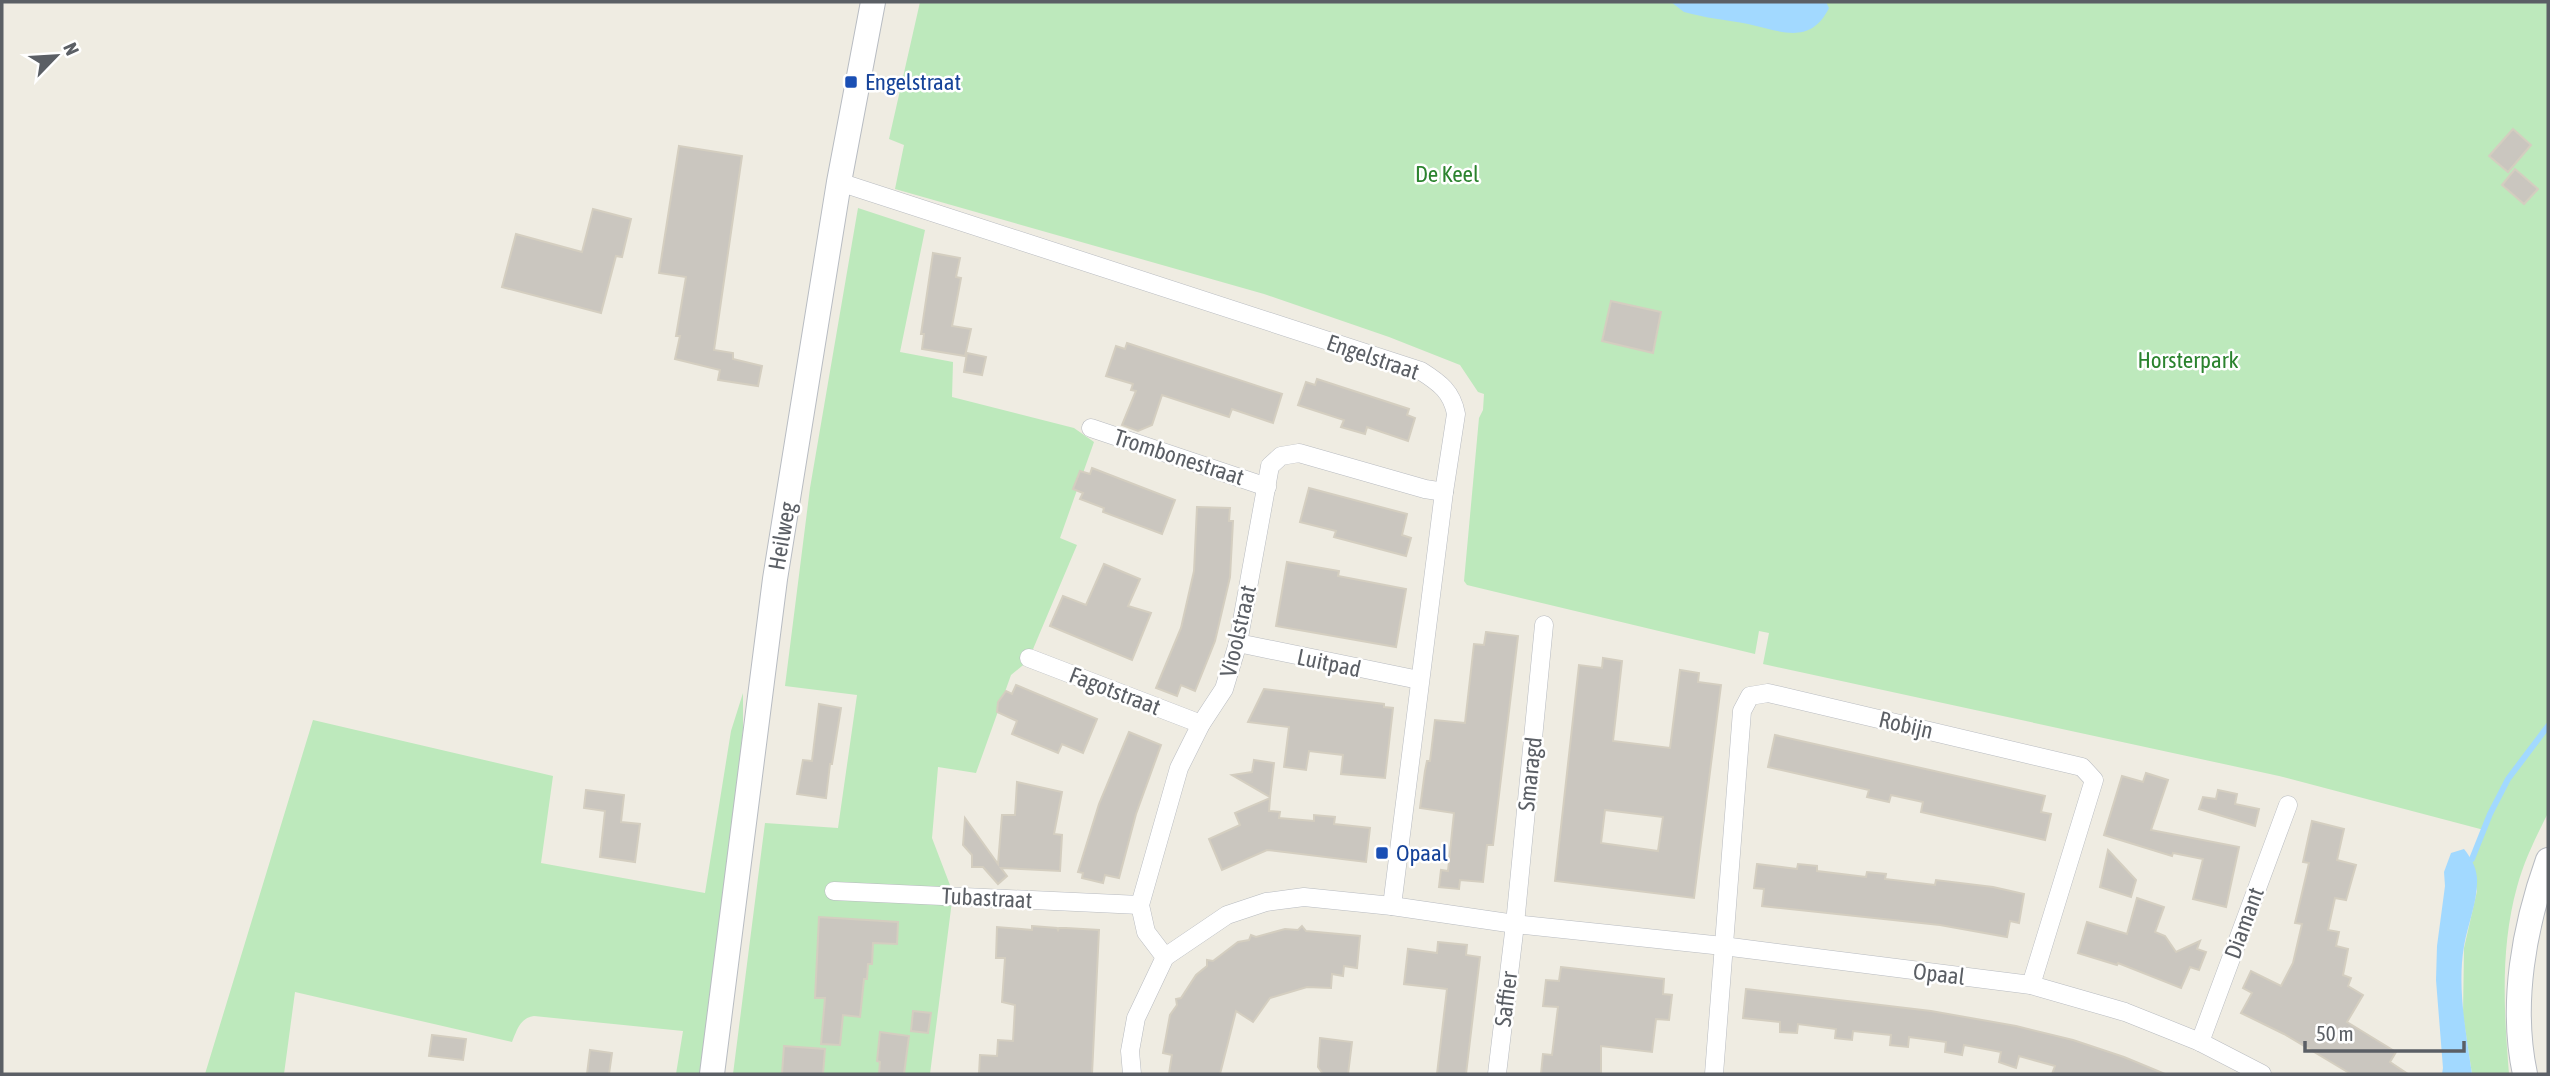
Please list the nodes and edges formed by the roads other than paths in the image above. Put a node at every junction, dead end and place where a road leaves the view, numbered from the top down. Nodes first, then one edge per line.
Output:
1 (873, 2) edge
2 (839, 182) junction
3 (1091, 428) dead end
4 (1267, 487) junction
5 (1444, 492) junction
6 (1544, 625) dead end
7 (1238, 643) junction
8 (1029, 658) dead end
9 (1419, 680) junction
10 (1201, 724) junction
11 (2288, 805) dead end
12 (2548, 860) edge
13 (834, 891) dead end
14 (1140, 905) junction
15 (1392, 906) junction
16 (1515, 924) junction
17 (1723, 946) junction
18 (1165, 957) junction
19 (2031, 985) junction
20 (2200, 1042) junction
21 (712, 1074) edge
22 (1132, 1074) edge
23 (1497, 1074) edge
24 (1714, 1074) edge
25 (2262, 1074) edge
26 (2525, 1074) edge

1 - 2 street, Heilweg
2 - 5 street, Engelstraat
2 - 21 street, Heilweg
3 - 4 street, Trombonestraat
4 - 5 street, Vioolstraat
4 - 7 street, Vioolstraat
5 - 9 street, Engelstraat
6 - 16 street, Smaragd
7 - 9 street, Luitpad
7 - 10 street, Vioolstraat
8 - 10 street, Fagotstraat
9 - 15 street, Engelstraat
10 - 14 street, Vioolstraat
11 - 20 street, Diamant
12 - 26 street
13 - 14 street, Tubastraat
14 - 18 street
15 - 16 street, Opaal
15 - 18 street, Opaal
16 - 17 street, Opaal
16 - 23 street, Saffier
17 - 19 street, Opaal
17 - 19 street, Robijn
17 - 24 street
18 - 22 street
19 - 20 street, Opaal
20 - 25 street, Opaal

